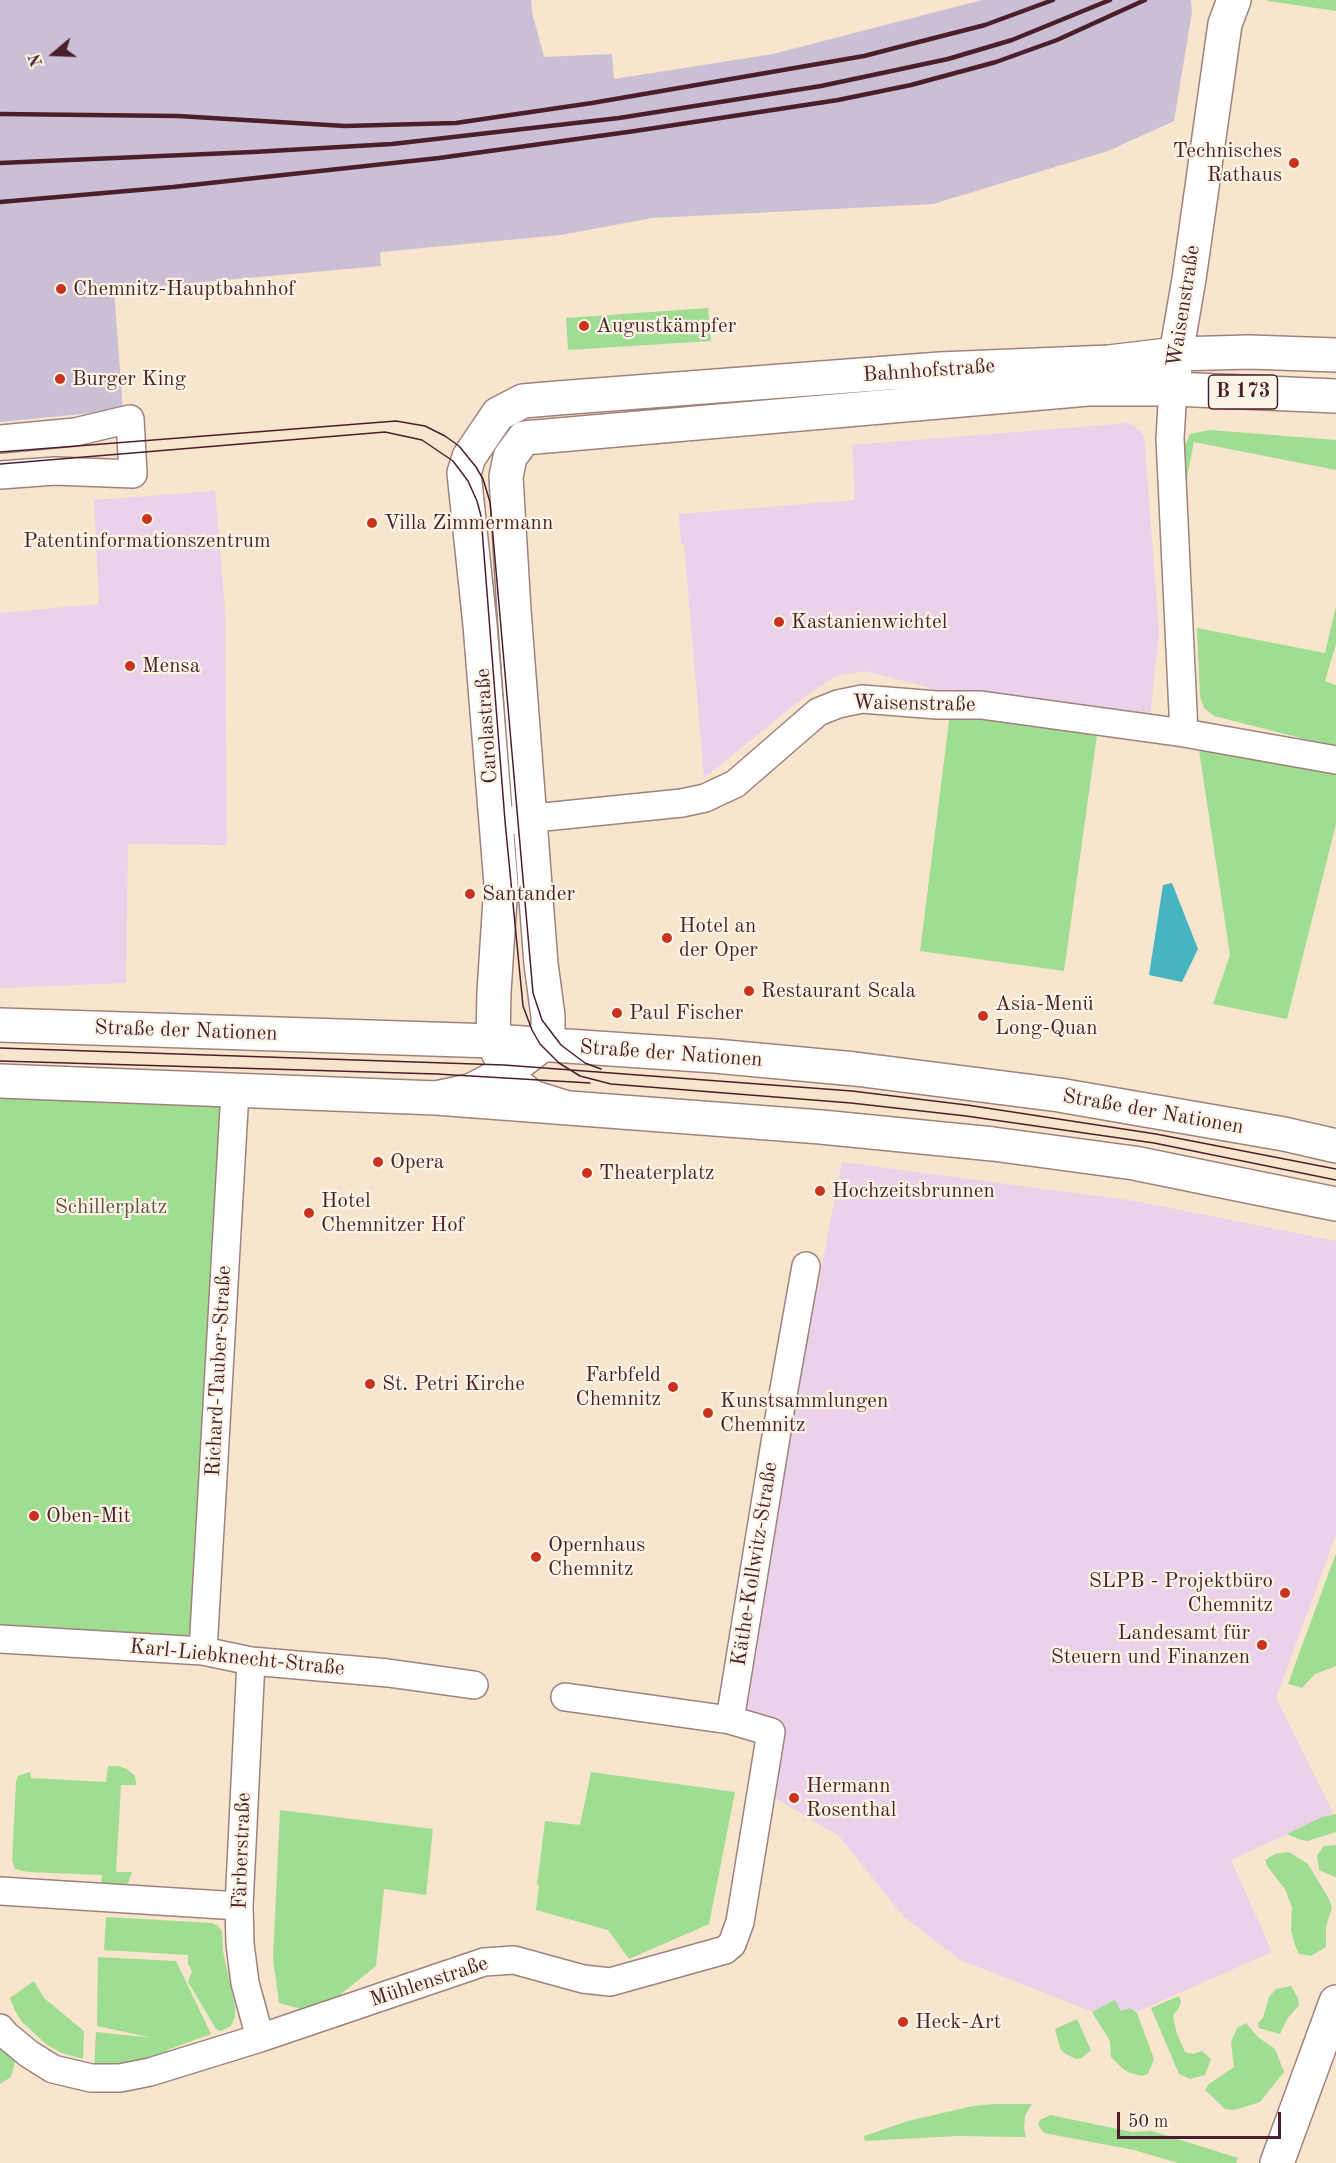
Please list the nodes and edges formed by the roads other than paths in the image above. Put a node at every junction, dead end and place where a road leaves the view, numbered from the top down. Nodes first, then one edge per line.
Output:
1 (1226, 8) edge
2 (1176, 354) junction
3 (1336, 355) edge
4 (1173, 389) junction
5 (1336, 396) edge
6 (523, 401) joint
7 (524, 438) joint
8 (0, 439) edge
9 (0, 475) edge
10 (1184, 733) junction
11 (1336, 760) edge
12 (530, 818) junction
13 (495, 822) junction
14 (0, 1025) edge
15 (493, 1041) junction
16 (540, 1044) junction
17 (507, 1072) junction
18 (0, 1081) edge
19 (235, 1091) junction
20 (436, 1098) junction
21 (564, 1107) junction
22 (1336, 1146) edge
23 (1336, 1203) edge
24 (806, 1266) dead end
25 (0, 1639) edge
26 (202, 1651) junction
27 (251, 1661) junction
28 (474, 1685) dead end
29 (565, 1697) dead end
30 (730, 1719) junction
31 (0, 1891) edge
32 (239, 1906) junction
33 (1336, 2002) edge
34 (0, 2028) edge
35 (260, 2038) junction
36 (1277, 2163) edge

1 - 2 main road, Waisenstraße
2 - 3 main road, Bahnhofstraße / B 173
2 - 4 main road, Waisenstraße
2 - 6 main road, Bahnhofstraße
4 - 5 main road, Bahnhofstraße / B 173
4 - 7 main road, Bahnhofstraße
4 - 10 street, Waisenstraße
6 - 13 main road, Carolastraße
7 - 12 main road, Carolastraße
8 - 9 street
10 - 11 street, Waisenstraße
10 - 12 street, Waisenstraße
12 - 13 street, Waisenstraße
12 - 16 main road, Carolastraße
13 - 15 main road, Carolastraße
14 - 15 main road, Straße der Nationen
15 - 16 main road, Straße der Nationen
15 - 17 main road, Carolastraße
16 - 17 main road
16 - 22 main road, Straße der Nationen
17 - 20 main road
17 - 21 main road, Carolastraße
18 - 19 main road
19 - 20 main road
19 - 26 street, Richard-Tauber-Straße
20 - 21 main road
21 - 23 main road
24 - 30 street, Käthe-Kollwitz-Straße
25 - 26 street, Karl-Liebknecht-Straße
26 - 27 street, Karl-Liebknecht-Straße
27 - 28 street, Karl-Liebknecht-Straße
27 - 32 street, Färberstraße
29 - 30 street
30 - 35 street, Mühlenstraße
31 - 32 street
32 - 35 street, Färberstraße
33 - 36 main road
34 - 35 street, Mühlenstraße

